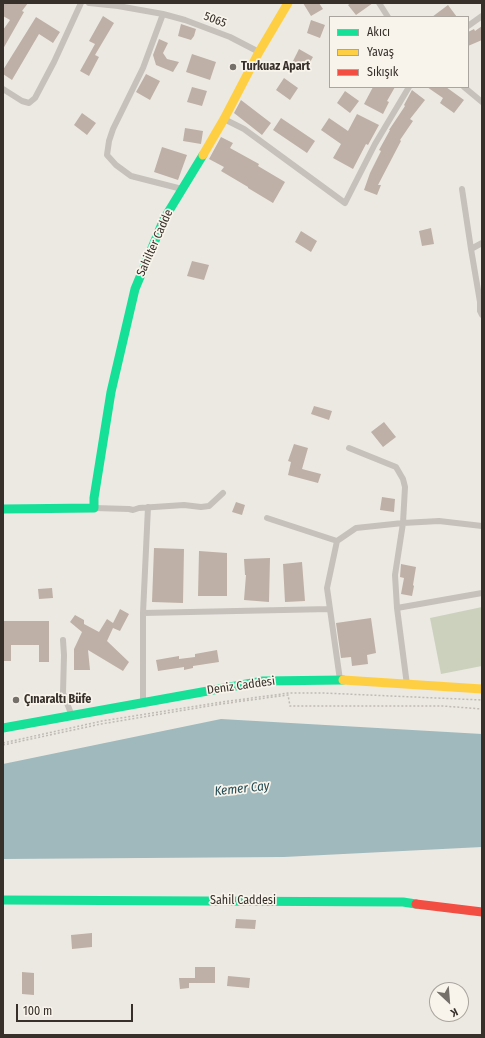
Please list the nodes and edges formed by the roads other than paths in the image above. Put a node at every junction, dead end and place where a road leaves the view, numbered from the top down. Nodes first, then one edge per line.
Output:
1 (81, 3) edge
2 (89, 3) edge
3 (288, 3) edge
4 (379, 3) edge
5 (163, 14) junction
6 (387, 16) edge
7 (482, 16) edge
8 (469, 25) edge
9 (259, 52) junction
10 (408, 88) edge
11 (465, 88) edge
12 (3, 89) edge
13 (482, 102) edge
14 (224, 118) junction
15 (182, 189) junction
16 (462, 189) dead end
17 (482, 243) edge
18 (471, 249) junction
19 (481, 302) edge
20 (482, 315) edge
21 (349, 448) dead end
22 (223, 493) dead end
23 (148, 507) junction
24 (94, 508) junction
25 (3, 509) edge
26 (267, 518) dead end
27 (403, 523) junction
28 (482, 526) edge
29 (337, 541) junction
30 (482, 593) edge
31 (397, 608) junction
32 (330, 609) junction
33 (143, 613) junction
34 (63, 640) dead end
35 (340, 680) junction
36 (407, 685) junction
37 (482, 688) edge
38 (143, 702) junction
39 (72, 716) junction
40 (3, 728) edge
41 (3, 900) edge
42 (482, 912) edge

1 - 12 street
2 - 5 street, 5065
3 - 9 street, Sahilter Cadde
4 - 6 street
5 - 9 street, 5065
5 - 15 street
7 - 8 street
9 - 14 street, Sahilter Cadde
10 - 14 street
11 - 13 street
14 - 15 street, Sahilter Cadde
15 - 24 street, Sahilter Cadde
16 - 18 street
17 - 18 street
18 - 19 street
19 - 20 street
21 - 27 street
22 - 23 street
23 - 24 street
23 - 33 street
24 - 25 street
26 - 29 street
27 - 28 street
27 - 29 street
27 - 31 street
29 - 32 street
30 - 31 street
31 - 36 street
32 - 33 street
32 - 35 street
33 - 38 street
34 - 39 street
35 - 36 street, Deniz Caddesi
35 - 38 street, Deniz Caddesi
36 - 37 street, Deniz Caddesi
38 - 39 street, Deniz Caddesi
39 - 40 street, Deniz Caddesi
41 - 42 street, Sahil Caddesi

